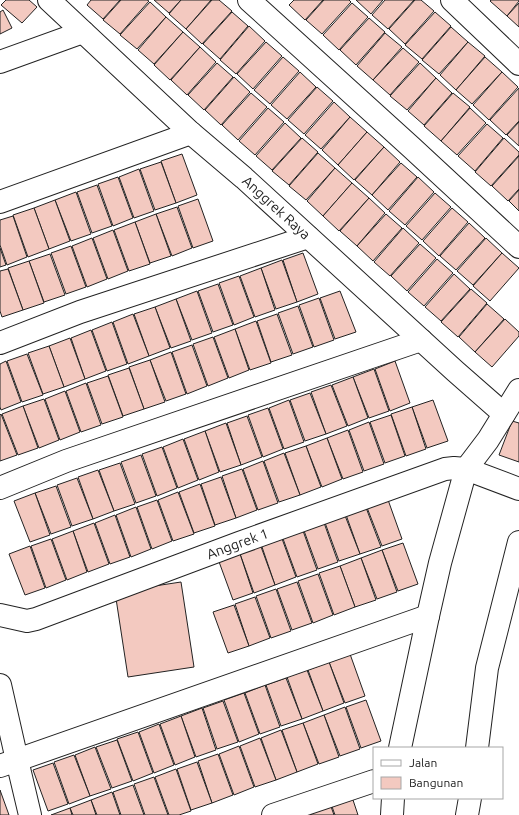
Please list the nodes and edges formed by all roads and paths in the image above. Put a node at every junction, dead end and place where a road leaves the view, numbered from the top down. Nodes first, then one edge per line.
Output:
1 (49, 0) edge
2 (249, 0) edge
3 (452, 0) edge
4 (83, 32) junction
5 (0, 62) edge
6 (519, 64) edge
7 (191, 133) junction
8 (0, 202) edge
9 (308, 237) junction
10 (519, 247) edge
11 (421, 340) junction
12 (0, 343) edge
13 (519, 390) edge
14 (504, 414) junction
15 (470, 471) junction
16 (0, 488) edge
17 (518, 488) edge
18 (519, 542) edge
19 (0, 615) edge
20 (428, 616) junction
21 (0, 685) edge
22 (400, 747) edge
23 (477, 747) edge
24 (8, 763) edge
25 (373, 781) edge
26 (393, 799) edge
27 (470, 799) edge
28 (30, 815) edge
29 (273, 815) edge
30 (392, 815) edge
31 (467, 815) edge

1 - 4 street, Anggrek Raya
2 - 10 street
3 - 6 street
4 - 5 street
4 - 7 street, Anggrek Raya
7 - 8 street
7 - 9 street, Anggrek Raya
9 - 11 street, Anggrek Raya
9 - 12 street
11 - 14 street, Anggrek Raya
11 - 16 street
13 - 14 street
14 - 15 street
15 - 17 street
15 - 19 street, Anggrek 1
15 - 20 street
18 - 23 street
20 - 22 street
20 - 24 street
21 - 24 street
24 - 28 street
25 - 29 street
26 - 30 street
27 - 31 street

